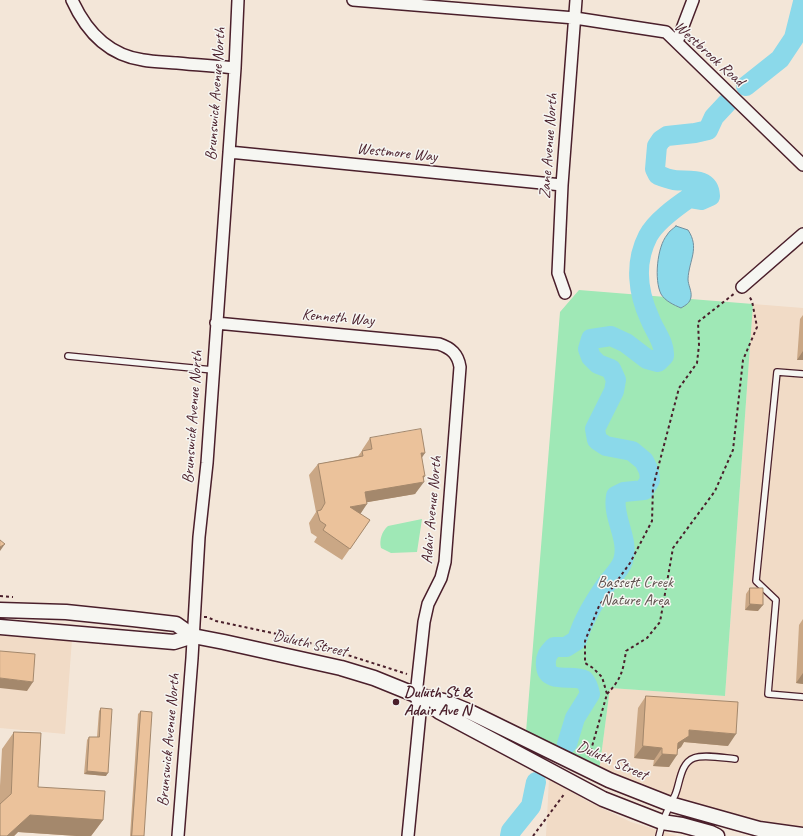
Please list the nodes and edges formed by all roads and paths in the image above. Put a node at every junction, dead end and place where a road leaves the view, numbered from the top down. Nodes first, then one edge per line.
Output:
1 (72, 0) edge
2 (238, 0) edge
3 (353, 0) edge
4 (576, 0) edge
5 (693, 0) edge
6 (575, 18) junction
7 (677, 42) junction
8 (235, 68) junction
9 (229, 152) junction
10 (803, 165) edge
11 (562, 185) junction
12 (803, 234) edge
13 (742, 287) junction
14 (565, 293) dead end
15 (216, 323) junction
16 (454, 352) joint
17 (68, 356) dead end
18 (213, 370) junction
19 (803, 374) edge
20 (0, 610) edge
21 (0, 627) edge
22 (193, 636) junction
23 (607, 694) junction
24 (416, 695) junction
25 (803, 697) edge
26 (735, 759) dead end
27 (588, 762) dead end
28 (565, 794) dead end
29 (670, 804) junction
30 (660, 829) edge
31 (803, 834) edge
32 (178, 836) edge
33 (408, 836) edge
34 (533, 836) edge
35 (717, 836) edge

1 - 8 street
2 - 8 street, Brunswick Avenue North
3 - 6 street, Westbrook Road
4 - 6 street, Zane Avenue North
5 - 7 street
6 - 7 street, Westbrook Road
6 - 11 street, Zane Avenue North
7 - 10 street, Westbrook Road
8 - 9 street, Brunswick Avenue North
9 - 11 street, Westmore Way
9 - 15 street, Brunswick Avenue North
11 - 14 street, Zane Avenue North
12 - 13 street
13 - 23 path
13 - 23 path
15 - 16 street, Kenneth Way
15 - 18 street, Brunswick Avenue North
16 - 24 street, Adair Avenue North
17 - 18 lane
18 - 22 street, Brunswick Avenue North
19 - 25 lane
20 - 22 street, Duluth Street
21 - 22 street, Duluth Street
22 - 24 street, Duluth Street
22 - 32 street, Brunswick Avenue North
23 - 27 path
24 - 29 street, Duluth Street
24 - 30 street, Duluth Street
24 - 33 street, Adair Avenue North
26 - 29 lane
28 - 34 path
29 - 30 lane
29 - 31 street, Duluth Street
30 - 35 street, Duluth Street

